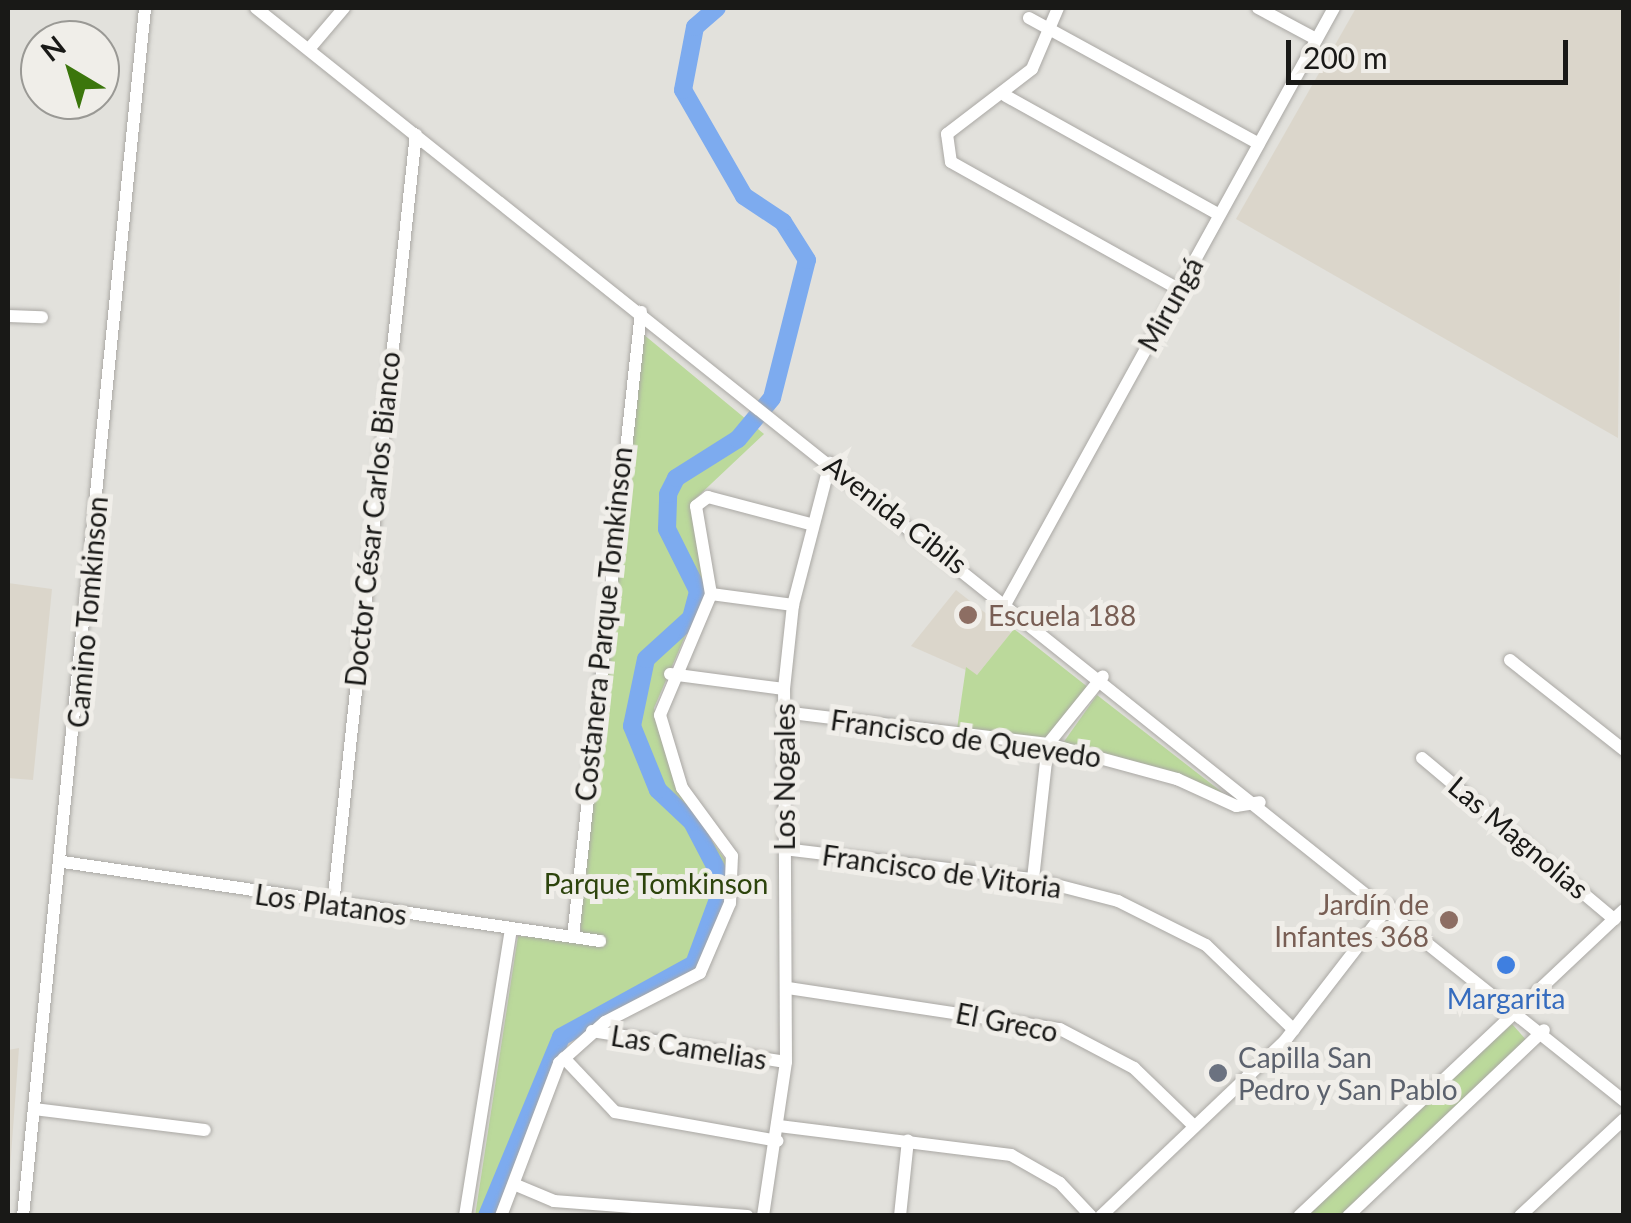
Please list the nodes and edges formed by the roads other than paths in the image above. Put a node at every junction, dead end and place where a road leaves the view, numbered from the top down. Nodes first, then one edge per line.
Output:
1 (145, 8) edge
2 (256, 8) edge
3 (344, 8) edge
4 (1058, 8) edge
5 (1258, 8) edge
6 (1334, 8) edge
7 (1029, 18) dead end
8 (1052, 32) junction
9 (1316, 38) junction
10 (309, 49) junction
11 (1006, 96) junction
12 (416, 134) junction
13 (1259, 144) junction
14 (1218, 214) junction
15 (1178, 289) junction
16 (640, 312) junction
17 (8, 316) edge
18 (42, 317) dead end
19 (830, 463) junction
20 (810, 524) junction
21 (712, 594) junction
22 (1007, 601) junction
23 (793, 605) junction
24 (1510, 660) dead end
25 (670, 674) junction
26 (1103, 676) junction
27 (784, 690) junction
28 (783, 712) junction
29 (1048, 744) junction
30 (1624, 750) edge
31 (1422, 758) dead end
32 (1260, 802) junction
33 (784, 849) junction
34 (63, 862) junction
35 (1034, 878) junction
36 (333, 904) junction
37 (1389, 906) junction
38 (1619, 915) edge
39 (511, 930) junction
40 (573, 937) junction
41 (600, 941) dead end
42 (788, 988) junction
43 (1520, 1010) junction
44 (592, 1030) junction
45 (1294, 1030) junction
46 (1544, 1030) junction
47 (564, 1058) junction
48 (786, 1062) junction
49 (1624, 1101) edge
50 (34, 1108) junction
51 (1624, 1119) edge
52 (779, 1126) junction
53 (1194, 1126) junction
54 (206, 1130) dead end
55 (908, 1140) junction
56 (777, 1141) junction
57 (516, 1185) junction
58 (22, 1216) edge
59 (465, 1216) edge
60 (502, 1216) edge
61 (747, 1216) edge
62 (763, 1216) edge
63 (900, 1216) edge
64 (1091, 1216) edge
65 (1101, 1216) edge
66 (1300, 1216) edge
67 (1348, 1216) edge
68 (1520, 1216) edge

1 - 34 street, Camino Tomkinson
2 - 10 street, Avenida Cibils
3 - 10 street
4 - 8 street
5 - 9 street
6 - 9 street, Mirungá
7 - 8 street
8 - 11 street
8 - 13 street
9 - 13 street, Mirungá
10 - 12 street, Avenida Cibils
11 - 14 street
11 - 15 street
12 - 16 street, Avenida Cibils
12 - 36 street, Doctor César Carlos Bianco
13 - 14 street, Mirungá
14 - 15 street, Mirungá
15 - 22 street, Mirungá
16 - 19 street, Avenida Cibils
16 - 40 street, Costanera Parque Tomkinson
17 - 18 street
19 - 20 street, Los Nogales
19 - 22 street, Avenida Cibils
20 - 21 street
20 - 23 street, Los Nogales
21 - 23 street
21 - 25 street
22 - 26 street, Avenida Cibils
23 - 27 street, Los Nogales
24 - 30 street
25 - 27 street
25 - 44 street
26 - 29 street
26 - 32 street, Avenida Cibils
27 - 28 street, Los Nogales
28 - 29 street, Francisco de Quevedo
28 - 33 street, Los Nogales
29 - 32 street, Francisco de Quevedo
29 - 35 street
31 - 38 street, Las Magnolias
32 - 37 street, Avenida Cibils
33 - 35 street, Francisco de Vitoria
33 - 42 street, Los Nogales
34 - 36 street, Los Platanos
34 - 50 street, Camino Tomkinson
35 - 45 street, Francisco de Vitoria
36 - 39 street, Los Platanos
37 - 43 street, Avenida Cibils
37 - 45 street
38 - 43 street
39 - 40 street, Los Platanos
39 - 59 street
40 - 41 street, Los Platanos
42 - 48 street, Los Nogales
42 - 53 street, El Greco
43 - 46 street, Avenida Cibils
43 - 66 street
44 - 47 street
44 - 48 street, Las Camelias
45 - 53 street
46 - 49 street, Avenida Cibils
46 - 67 street
47 - 56 street
47 - 57 street
48 - 52 street, Los Nogales
50 - 54 street
50 - 58 street, Camino Tomkinson
51 - 68 street
52 - 55 street
52 - 56 street, Los Nogales
53 - 65 street
55 - 63 street
55 - 64 street
56 - 62 street, Los Nogales
57 - 60 street
57 - 61 street

